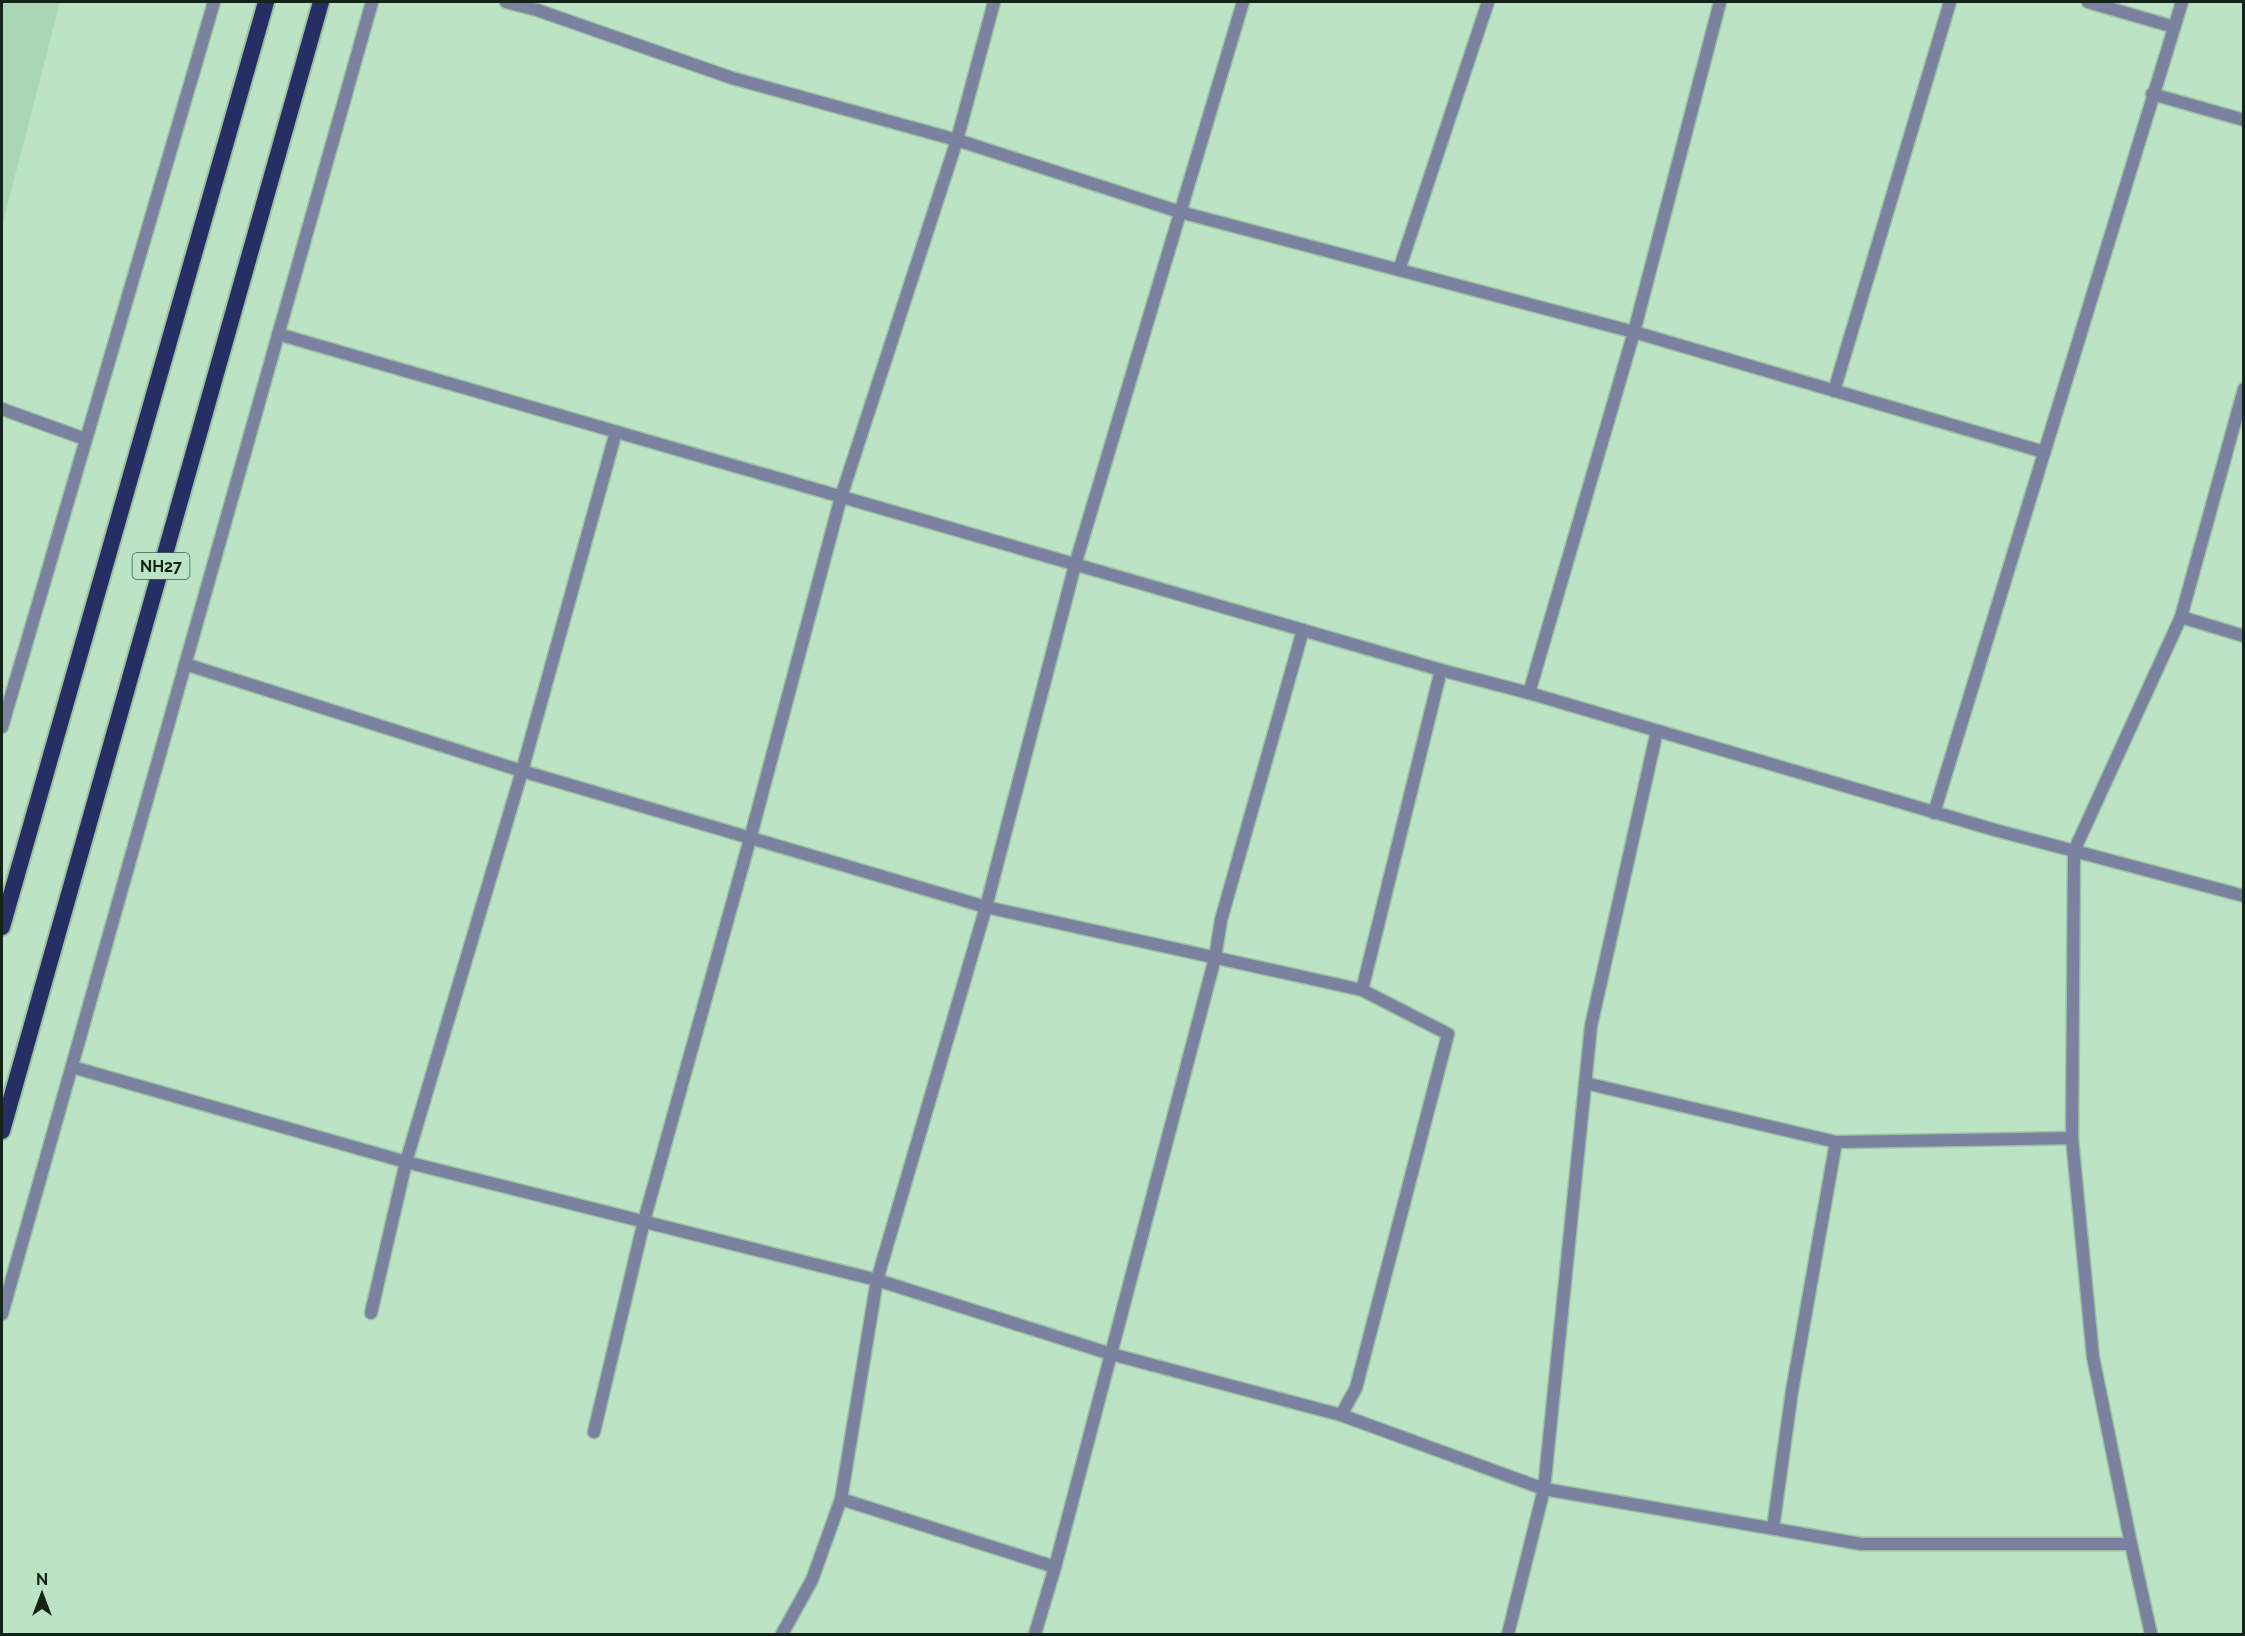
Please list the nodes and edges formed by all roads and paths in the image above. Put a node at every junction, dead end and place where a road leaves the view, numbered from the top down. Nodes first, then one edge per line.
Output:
1 (214, 2) edge
2 (266, 2) edge
3 (321, 2) edge
4 (372, 2) edge
5 (506, 2) edge
6 (994, 2) edge
7 (1243, 2) edge
8 (1488, 2) edge
9 (1720, 2) edge
10 (1950, 2) edge
11 (2088, 2) edge
12 (2182, 2) edge
13 (2174, 27) junction
14 (2152, 94) junction
15 (2244, 120) edge
16 (957, 140) junction
17 (1180, 212) junction
18 (1399, 270) junction
19 (1634, 332) junction
20 (278, 334) junction
21 (2244, 389) edge
22 (1834, 391) junction
23 (2, 409) edge
24 (616, 432) junction
25 (85, 439) junction
26 (2044, 452) junction
27 (842, 497) junction
28 (1075, 565) junction
29 (2181, 617) junction
30 (1303, 630) junction
31 (2244, 636) edge
32 (185, 664) junction
33 (1441, 670) junction
34 (1529, 693) junction
35 (2, 727) edge
36 (1657, 731) junction
37 (522, 771) junction
38 (1934, 813) junction
39 (750, 839) junction
40 (2074, 851) junction
41 (2244, 896) edge
42 (986, 908) junction
43 (2, 927) edge
44 (1215, 958) junction
45 (1362, 990) junction
46 (72, 1067) junction
47 (1585, 1083) junction
48 (2, 1131) edge
49 (2072, 1138) junction
50 (1836, 1142) junction
51 (406, 1162) junction
52 (644, 1221) junction
53 (877, 1280) junction
54 (371, 1313) dead end
55 (2, 1314) edge
56 (1111, 1354) junction
57 (1341, 1415) junction
58 (594, 1432) dead end
59 (1544, 1489) junction
60 (841, 1499) junction
61 (1773, 1528) junction
62 (2131, 1544) junction
63 (1055, 1567) junction
64 (782, 1635) edge
65 (1035, 1635) edge
66 (1508, 1635) edge
67 (2151, 1635) edge

1 - 25 street
2 - 43 highway, NH27
3 - 48 highway, NH27
4 - 20 street
5 - 16 street
6 - 16 street
7 - 17 street
8 - 18 street
9 - 19 street
10 - 22 street
11 - 13 street
12 - 13 street
13 - 14 street
14 - 15 street
14 - 26 street
16 - 17 street
16 - 27 street
17 - 18 street
17 - 28 street
18 - 19 street
19 - 22 street
19 - 34 street
20 - 24 street
20 - 32 street
21 - 29 street
22 - 26 street
23 - 25 street
24 - 27 street
24 - 37 street
25 - 35 street
26 - 38 street
27 - 28 street
27 - 39 street
28 - 30 street
28 - 42 street
29 - 31 street
29 - 40 street
30 - 33 street
30 - 44 street
32 - 37 street
32 - 46 street
33 - 34 street
33 - 45 street
34 - 36 street
36 - 38 street
36 - 47 street
37 - 39 street
37 - 51 street
38 - 40 street
39 - 42 street
39 - 52 street
40 - 41 street
40 - 49 street
42 - 44 street
42 - 53 street
44 - 45 street
44 - 56 street
45 - 57 street
46 - 51 street
46 - 55 street
47 - 50 street
47 - 59 street
49 - 50 street
49 - 62 street
50 - 61 street
51 - 52 street
51 - 54 street
52 - 53 street
52 - 58 street
53 - 56 street
53 - 60 street
56 - 57 street
56 - 63 street
57 - 59 street
59 - 61 street
59 - 66 street
60 - 63 street
60 - 64 street
61 - 62 street
62 - 67 street
63 - 65 street

